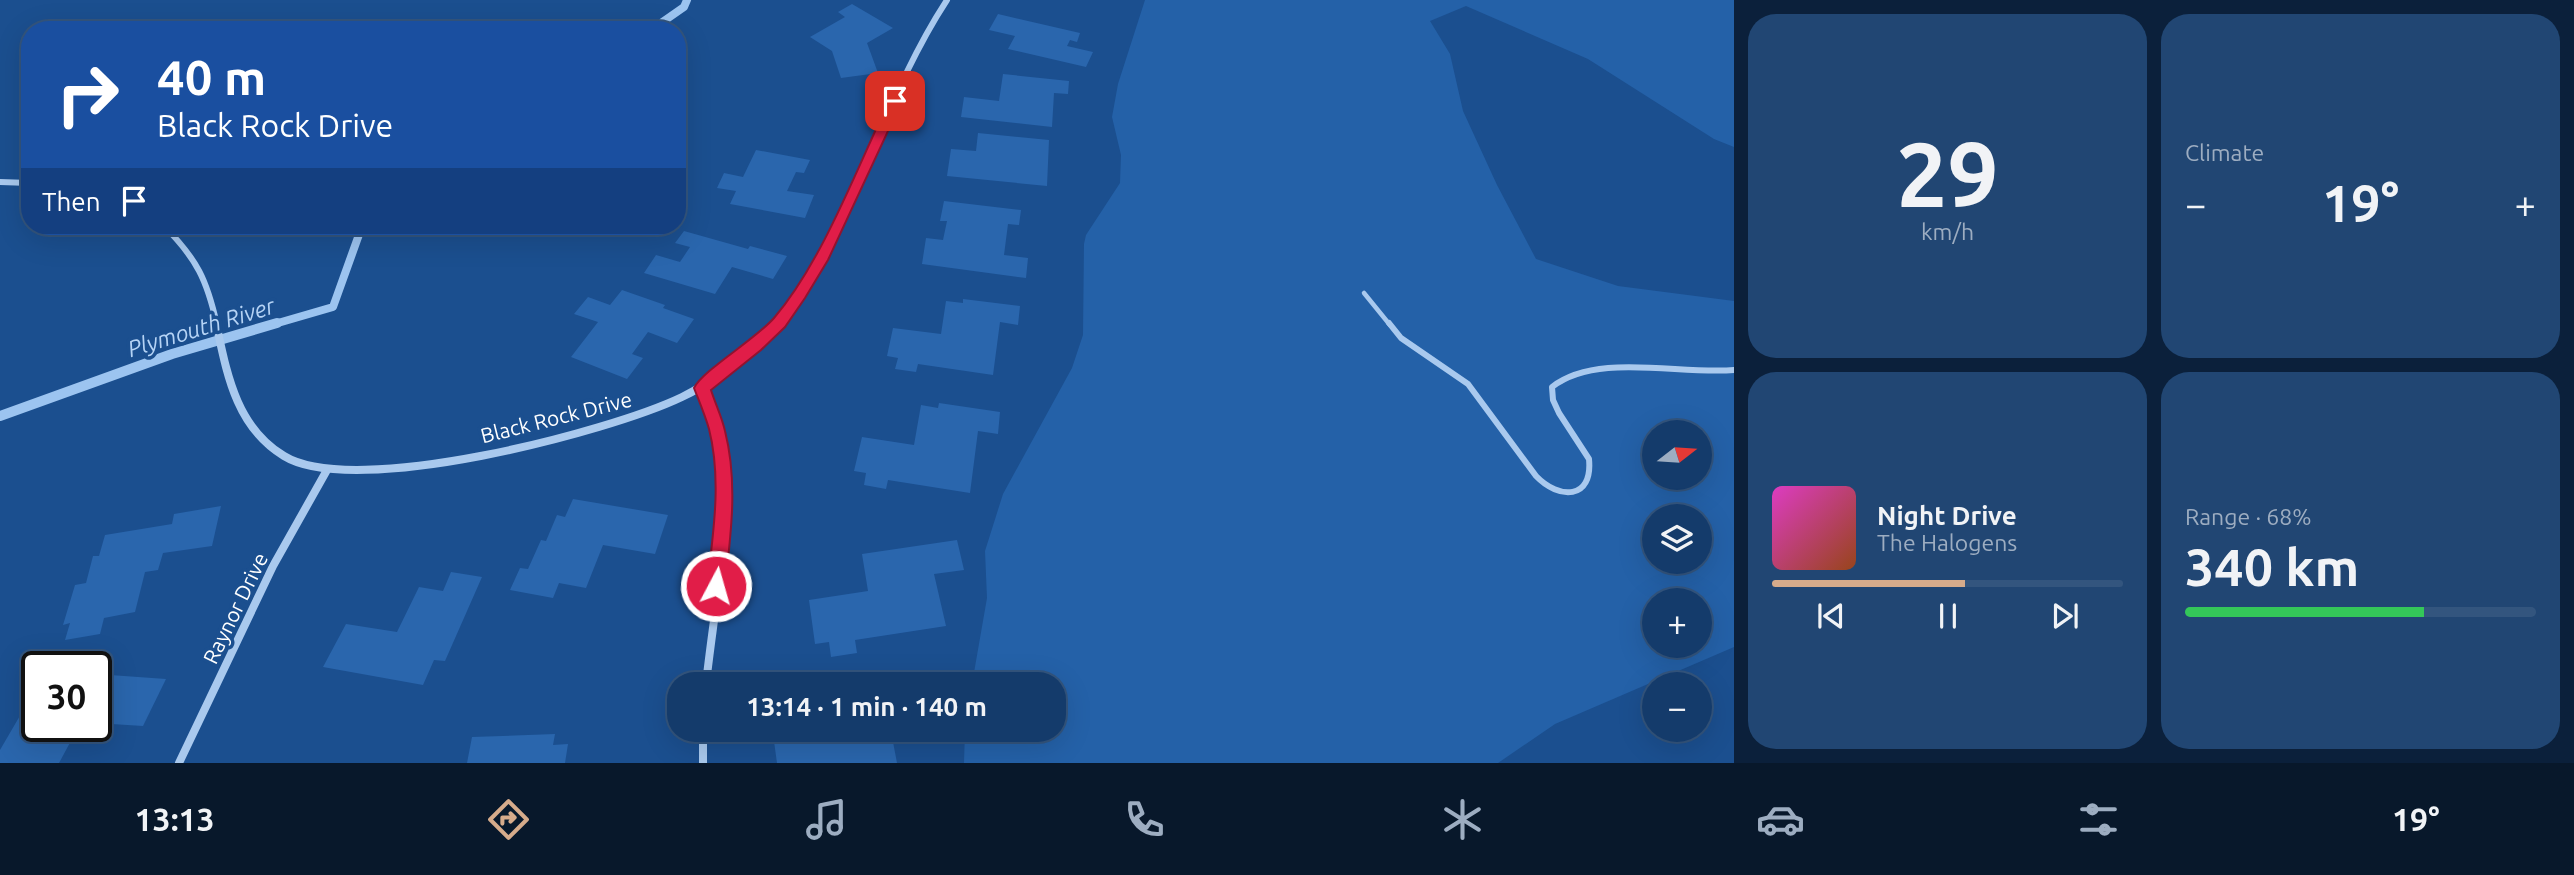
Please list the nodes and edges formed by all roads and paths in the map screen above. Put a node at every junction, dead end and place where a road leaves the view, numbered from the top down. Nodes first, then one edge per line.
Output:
1 (947, 0) edge
2 (0, 182) edge
3 (21, 183) edge
4 (177, 235) edge
5 (1364, 293) dead end
6 (1734, 370) edge
7 (702, 388) junction
8 (327, 470) junction
9 (707, 672) edge
10 (703, 742) edge
11 (179, 763) edge
12 (703, 763) edge

1 - 7 street, Black Rock Drive
2 - 3 street
4 - 8 street, Black Rock Drive
5 - 6 lane
7 - 8 street, Black Rock Drive
7 - 9 street
8 - 11 street, Raynor Drive
10 - 12 street

